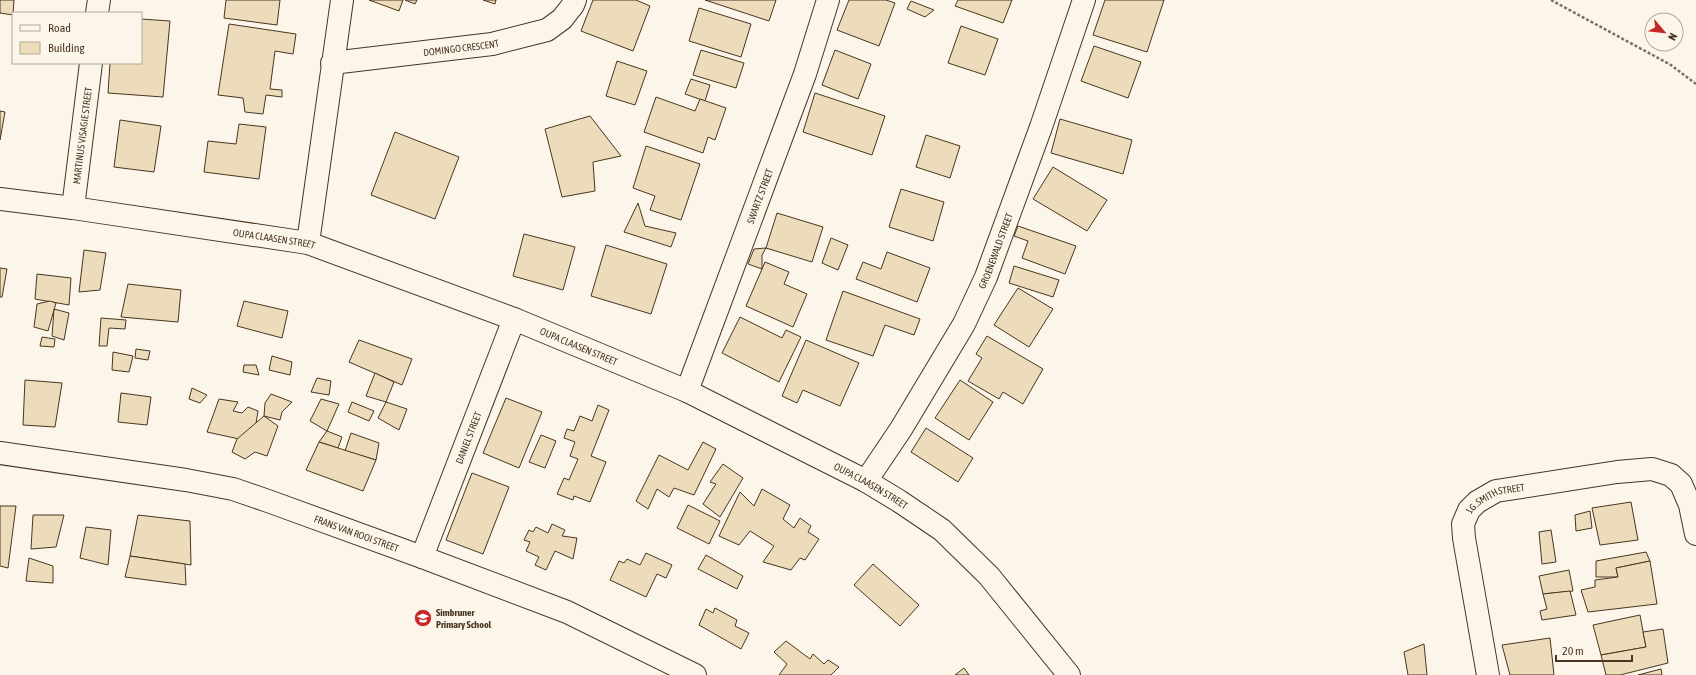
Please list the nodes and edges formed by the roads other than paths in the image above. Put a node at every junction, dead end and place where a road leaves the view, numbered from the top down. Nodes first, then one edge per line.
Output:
1 (99, 0) edge
2 (342, 0) edge
3 (575, 0) edge
4 (828, 0) edge
5 (1084, 0) edge
6 (97, 12) edge
7 (332, 63) junction
8 (91, 64) edge
9 (0, 199) edge
10 (73, 208) junction
11 (308, 243) junction
12 (514, 319) junction
13 (687, 391) junction
14 (0, 453) edge
15 (866, 481) junction
16 (1696, 534) edge
17 (422, 557) junction
18 (695, 675) edge
19 (1069, 675) edge
20 (1488, 675) edge

1 - 6 street
2 - 7 street
3 - 7 street, DOMINGO CRESCENT
4 - 13 street, SWARTZ STREET
5 - 15 street, GROENEWALD STREET
7 - 11 street
8 - 10 street, MARTINUS VISAGIE STREET
9 - 10 street, OUPA CLAASEN STREET
10 - 11 street, OUPA CLAASEN STREET
11 - 12 street, OUPA CLAASEN STREET
12 - 13 street, OUPA CLAASEN STREET
12 - 17 street, DANIEL STREET
13 - 15 street, OUPA CLAASEN STREET
14 - 17 street, FRANS VAN ROOI STREET
15 - 19 street, OUPA CLAASEN STREET
16 - 20 street, J.G. SMITH STREET
17 - 18 street, FRANS VAN ROOI STREET

